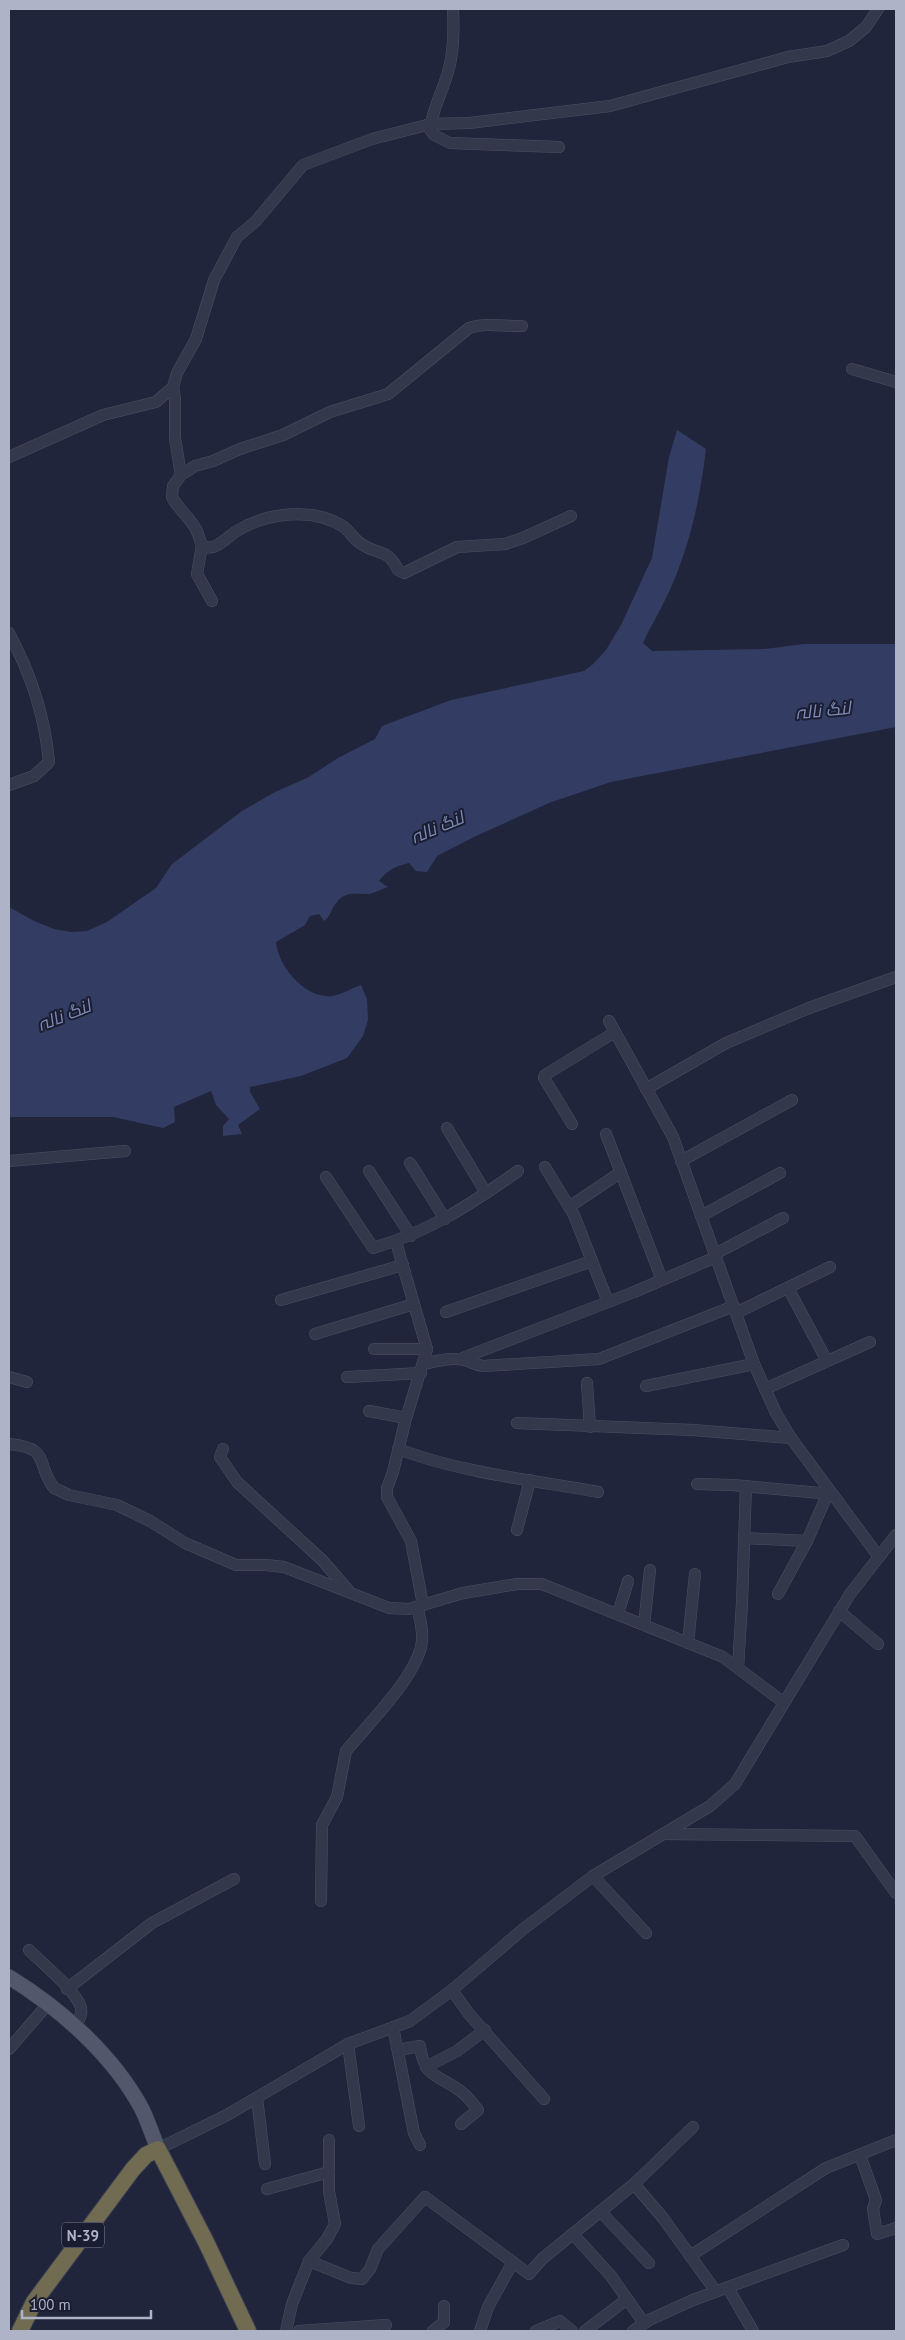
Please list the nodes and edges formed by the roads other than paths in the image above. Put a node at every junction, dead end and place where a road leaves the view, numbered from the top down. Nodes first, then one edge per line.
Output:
1 (453, 9) edge
2 (878, 9) edge
3 (429, 125) junction
4 (559, 147) dead end
5 (522, 326) dead end
6 (852, 369) dead end
7 (896, 382) edge
8 (173, 387) junction
9 (9, 457) edge
10 (181, 475) junction
11 (571, 516) dead end
12 (202, 545) junction
13 (212, 601) dead end
14 (9, 632) edge
15 (9, 785) edge
16 (896, 977) edge
17 (609, 1021) dead end
18 (615, 1032) junction
19 (646, 1089) junction
20 (792, 1100) dead end
21 (572, 1124) dead end
22 (447, 1128) dead end
23 (606, 1134) dead end
24 (125, 1151) dead end
25 (9, 1160) edge
26 (681, 1161) junction
27 (410, 1162) dead end
28 (544, 1167) dead end
29 (369, 1171) dead end
30 (518, 1171) dead end
31 (620, 1172) junction
32 (780, 1173) dead end
33 (326, 1177) dead end
34 (486, 1193) junction
35 (569, 1207) junction
36 (701, 1216) junction
37 (784, 1218) dead end
38 (445, 1219) junction
39 (411, 1236) junction
40 (396, 1242) junction
41 (716, 1256) junction
42 (592, 1261) junction
43 (402, 1265) junction
44 (830, 1267) dead end
45 (662, 1280) junction
46 (788, 1288) junction
47 (281, 1300) dead end
48 (608, 1302) junction
49 (414, 1304) junction
50 (735, 1309) junction
51 (446, 1312) dead end
52 (315, 1334) dead end
53 (870, 1342) dead end
54 (427, 1348) junction
55 (374, 1349) dead end
56 (460, 1359) junction
57 (827, 1361) junction
58 (754, 1364) junction
59 (423, 1369) junction
60 (9, 1377) edge
61 (347, 1377) dead end
62 (27, 1382) dead end
63 (587, 1383) dead end
64 (646, 1386) dead end
65 (765, 1389) junction
66 (369, 1411) dead end
67 (406, 1418) junction
68 (517, 1422) dead end
69 (590, 1426) junction
70 (791, 1438) junction
71 (9, 1444) edge
72 (223, 1449) dead end
73 (398, 1449) junction
74 (530, 1480) junction
75 (697, 1484) dead end
76 (746, 1486) junction
77 (598, 1492) dead end
78 (830, 1493) junction
79 (517, 1530) dead end
80 (896, 1535) edge
81 (744, 1538) junction
82 (807, 1541) junction
83 (879, 1557) junction
84 (650, 1570) dead end
85 (696, 1574) dead end
86 (628, 1581) dead end
87 (349, 1591) junction
88 (778, 1594) dead end
89 (420, 1606) junction
90 (839, 1611) junction
91 (618, 1614) junction
92 (644, 1625) junction
93 (688, 1643) junction
94 (878, 1644) dead end
95 (738, 1668) junction
96 (784, 1702) junction
97 (661, 1834) junction
98 (592, 1876) junction
99 (234, 1879) dead end
100 (896, 1893) edge
101 (321, 1901) dead end
102 (646, 1933) dead end
103 (29, 1950) dead end
104 (9, 1977) edge
105 (67, 1989) junction
106 (452, 1990) junction
107 (48, 2004) junction
108 (393, 2027) junction
109 (75, 2028) junction
110 (484, 2030) junction
111 (348, 2044) junction
112 (9, 2049) edge
113 (398, 2050) junction
114 (426, 2067) junction
115 (257, 2098) junction
116 (544, 2099) dead end
117 (460, 2124) dead end
118 (359, 2126) dead end
119 (693, 2127) dead end
120 (329, 2140) dead end
121 (896, 2140) edge
122 (420, 2145) dead end
123 (158, 2148) junction
124 (860, 2155) junction
125 (266, 2164) dead end
126 (329, 2172) junction
127 (634, 2184) junction
128 (267, 2190) dead end
129 (600, 2211) junction
130 (896, 2228) edge
131 (573, 2234) junction
132 (843, 2245) dead end
133 (690, 2256) junction
134 (309, 2261) junction
135 (513, 2262) junction
136 (649, 2263) dead end
137 (712, 2286) dead end
138 (728, 2288) junction
139 (627, 2299) junction
140 (444, 2306) dead end
141 (644, 2323) junction
142 (386, 2325) dead end
143 (243, 2330) edge
144 (20, 2331) edge
145 (286, 2331) edge
146 (299, 2331) edge
147 (433, 2331) edge
148 (480, 2331) edge
149 (536, 2331) edge
150 (572, 2331) edge
151 (585, 2331) edge
152 (634, 2331) edge
153 (753, 2331) edge

1 - 3 street
2 - 3 street
3 - 4 street
3 - 8 street
5 - 10 street
6 - 7 street
8 - 9 street
8 - 10 street
10 - 12 street
11 - 12 street
12 - 13 street
14 - 15 street
16 - 19 street
17 - 18 street
18 - 19 street
18 - 21 street
19 - 26 street
20 - 26 street
22 - 34 street
23 - 31 street
24 - 25 street
26 - 36 street
27 - 38 street
28 - 35 street
29 - 39 street
30 - 34 street
31 - 35 street
31 - 45 street
32 - 36 street
33 - 40 street
34 - 38 street
35 - 42 street
36 - 41 street
37 - 41 street
38 - 39 street
39 - 40 street
40 - 43 street
41 - 45 street
41 - 50 street
42 - 48 street
42 - 51 street
43 - 47 street
43 - 49 street
44 - 46 street
45 - 48 street
46 - 50 street
46 - 57 street
48 - 56 street
49 - 52 street
49 - 54 street
50 - 56 street
50 - 58 street
53 - 57 street
54 - 55 street
54 - 59 street
56 - 59 street
57 - 65 street
58 - 64 street
58 - 65 street
59 - 61 street
59 - 67 street
60 - 62 street
63 - 69 street
65 - 70 street
66 - 67 street
67 - 73 street
68 - 69 street
69 - 70 street
70 - 78 street
71 - 87 street
72 - 87 street
73 - 74 street
73 - 89 street
74 - 77 street
74 - 79 street
75 - 76 street
76 - 78 street
76 - 81 street
78 - 82 street
78 - 83 street
80 - 83 street
81 - 82 street
81 - 95 street
82 - 88 street
83 - 90 street
84 - 92 street
85 - 93 street
86 - 91 street
87 - 89 street
89 - 91 street
89 - 101 street
90 - 94 street
90 - 96 street
91 - 92 street
92 - 93 street
93 - 95 street
95 - 96 street
96 - 97 street
97 - 98 street
97 - 100 street
98 - 102 street
98 - 106 street
99 - 105 street
103 - 105 street
104 - 107 main road
105 - 109 street
106 - 108 street
106 - 110 street
107 - 109 main road
107 - 112 street
108 - 111 street
108 - 113 street
109 - 123 main road
110 - 114 street
110 - 116 street
111 - 115 street
111 - 118 street
113 - 114 street
113 - 122 street
114 - 117 street
115 - 123 street
115 - 125 street
119 - 127 street
120 - 126 street
121 - 124 street
123 - 143 highway
123 - 144 highway, N-39
124 - 130 street
124 - 133 street
126 - 128 street
126 - 134 street
127 - 129 street
127 - 133 street
129 - 131 street
129 - 136 street
131 - 135 street
131 - 139 street
132 - 138 street
133 - 137 street
134 - 135 street
134 - 145 street
135 - 148 street
138 - 141 street
138 - 153 street
139 - 141 street
139 - 151 street
140 - 147 street
141 - 152 street
142 - 146 street
149 - 150 street

